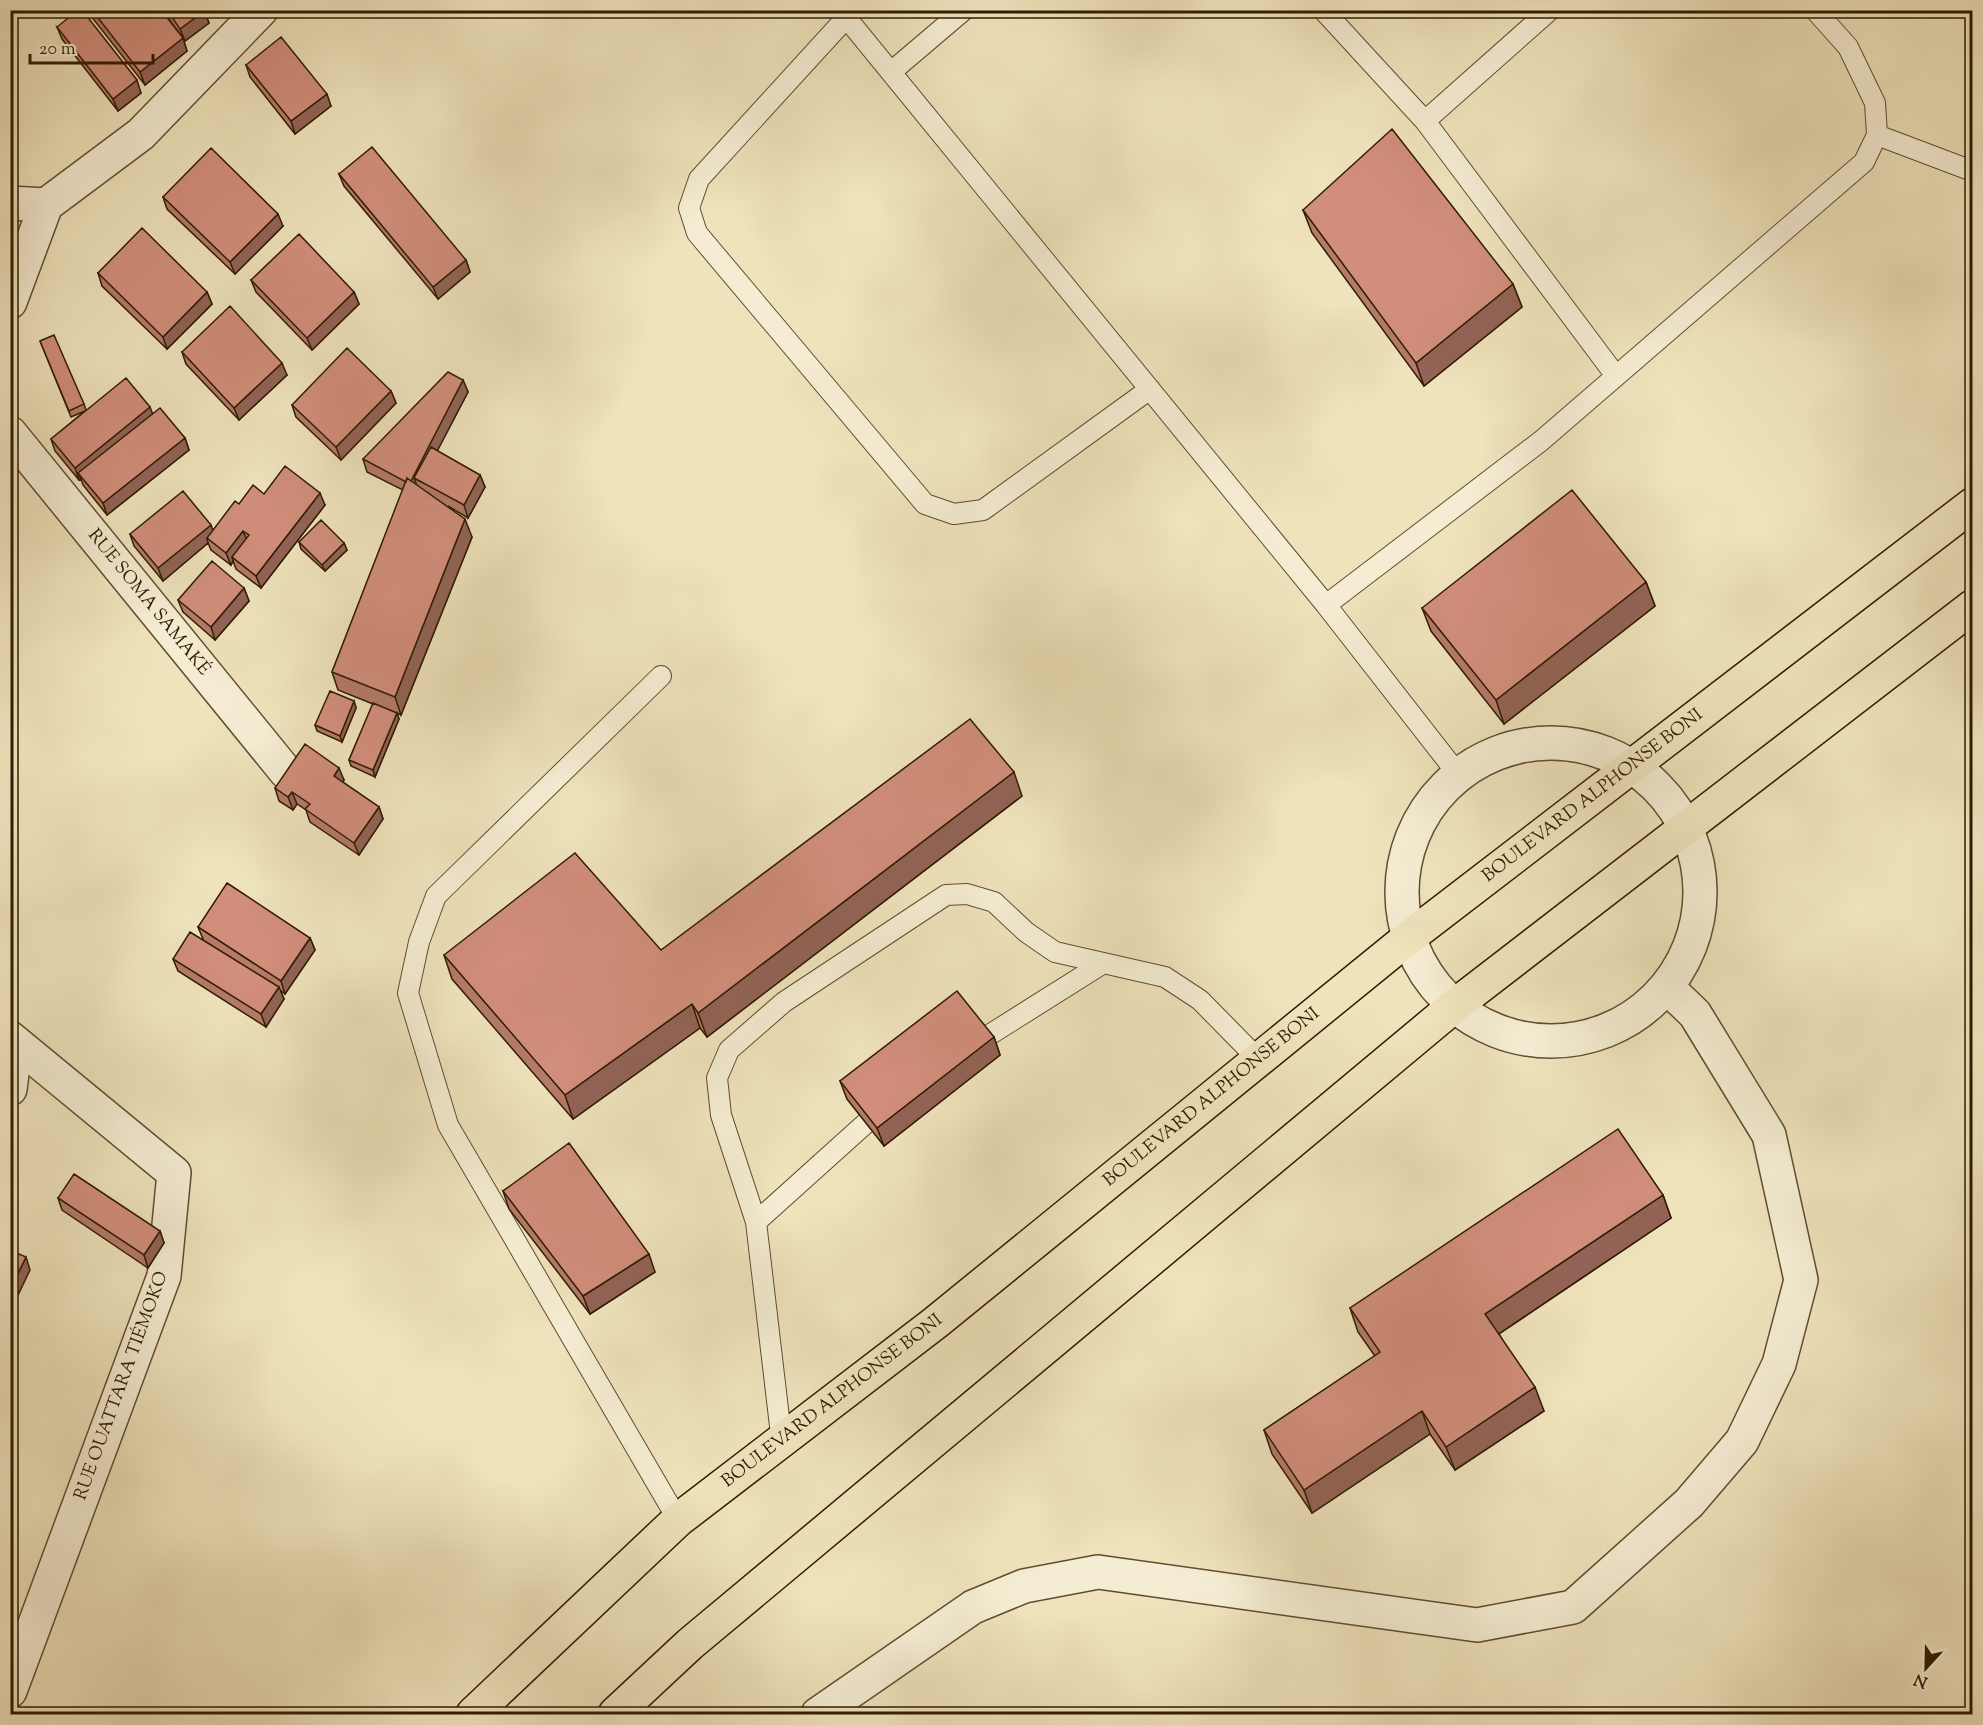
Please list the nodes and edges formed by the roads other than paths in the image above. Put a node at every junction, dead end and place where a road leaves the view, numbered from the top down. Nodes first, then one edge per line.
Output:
1 (261, 10) edge
2 (964, 10) edge
3 (1323, 10) edge
4 (1550, 10) edge
5 (1815, 10) edge
6 (843, 14) edge
7 (891, 72) junction
8 (1425, 122) junction
9 (1877, 135) junction
10 (1972, 168) edge
11 (10, 203) edge
12 (46, 205) junction
13 (10, 302) edge
14 (1616, 376) junction
15 (1150, 389) junction
16 (10, 433) edge
17 (1972, 505) edge
18 (1326, 605) junction
19 (1972, 607) edge
20 (661, 676) dead end
21 (1632, 765) junction
22 (286, 772) edge
23 (1457, 773) junction
24 (1687, 828) junction
25 (1407, 939) junction
26 (1102, 964) junction
27 (1668, 988) junction
28 (1453, 1007) junction
29 (986, 1037) edge
30 (13, 1040) edge
31 (1259, 1060) junction
32 (10, 1089) edge
33 (866, 1123) edge
34 (756, 1222) junction
35 (782, 1443) junction
36 (678, 1520) junction
37 (10, 1692) edge
38 (473, 1714) edge
39 (615, 1714) edge
40 (818, 1714) edge

1 - 12 street
2 - 7 lane
3 - 8 lane
4 - 8 lane
5 - 9 lane
6 - 7 lane
6 - 15 lane
7 - 15 lane
8 - 14 lane
9 - 10 lane
9 - 14 lane
11 - 12 street
12 - 13 street
14 - 18 lane
15 - 18 lane
16 - 22 street, RUE SOMA SAMAKÉ
17 - 21 main road, BOULEVARD ALPHONSE BONI
18 - 23 lane
19 - 24 main road
20 - 36 lane
21 - 23 street
21 - 24 street
21 - 25 main road, BOULEVARD ALPHONSE BONI
23 - 25 street
24 - 27 street
24 - 28 main road
25 - 28 street
25 - 31 main road, BOULEVARD ALPHONSE BONI
26 - 29 lane
26 - 31 lane
26 - 34 lane
27 - 28 street
27 - 40 street
28 - 39 main road
30 - 32 street
30 - 37 street, RUE OUATTARA TIÉMOKO
31 - 35 main road, BOULEVARD ALPHONSE BONI
33 - 34 lane
34 - 35 lane
35 - 36 main road, BOULEVARD ALPHONSE BONI
36 - 38 main road, BOULEVARD ALPHONSE BONI

